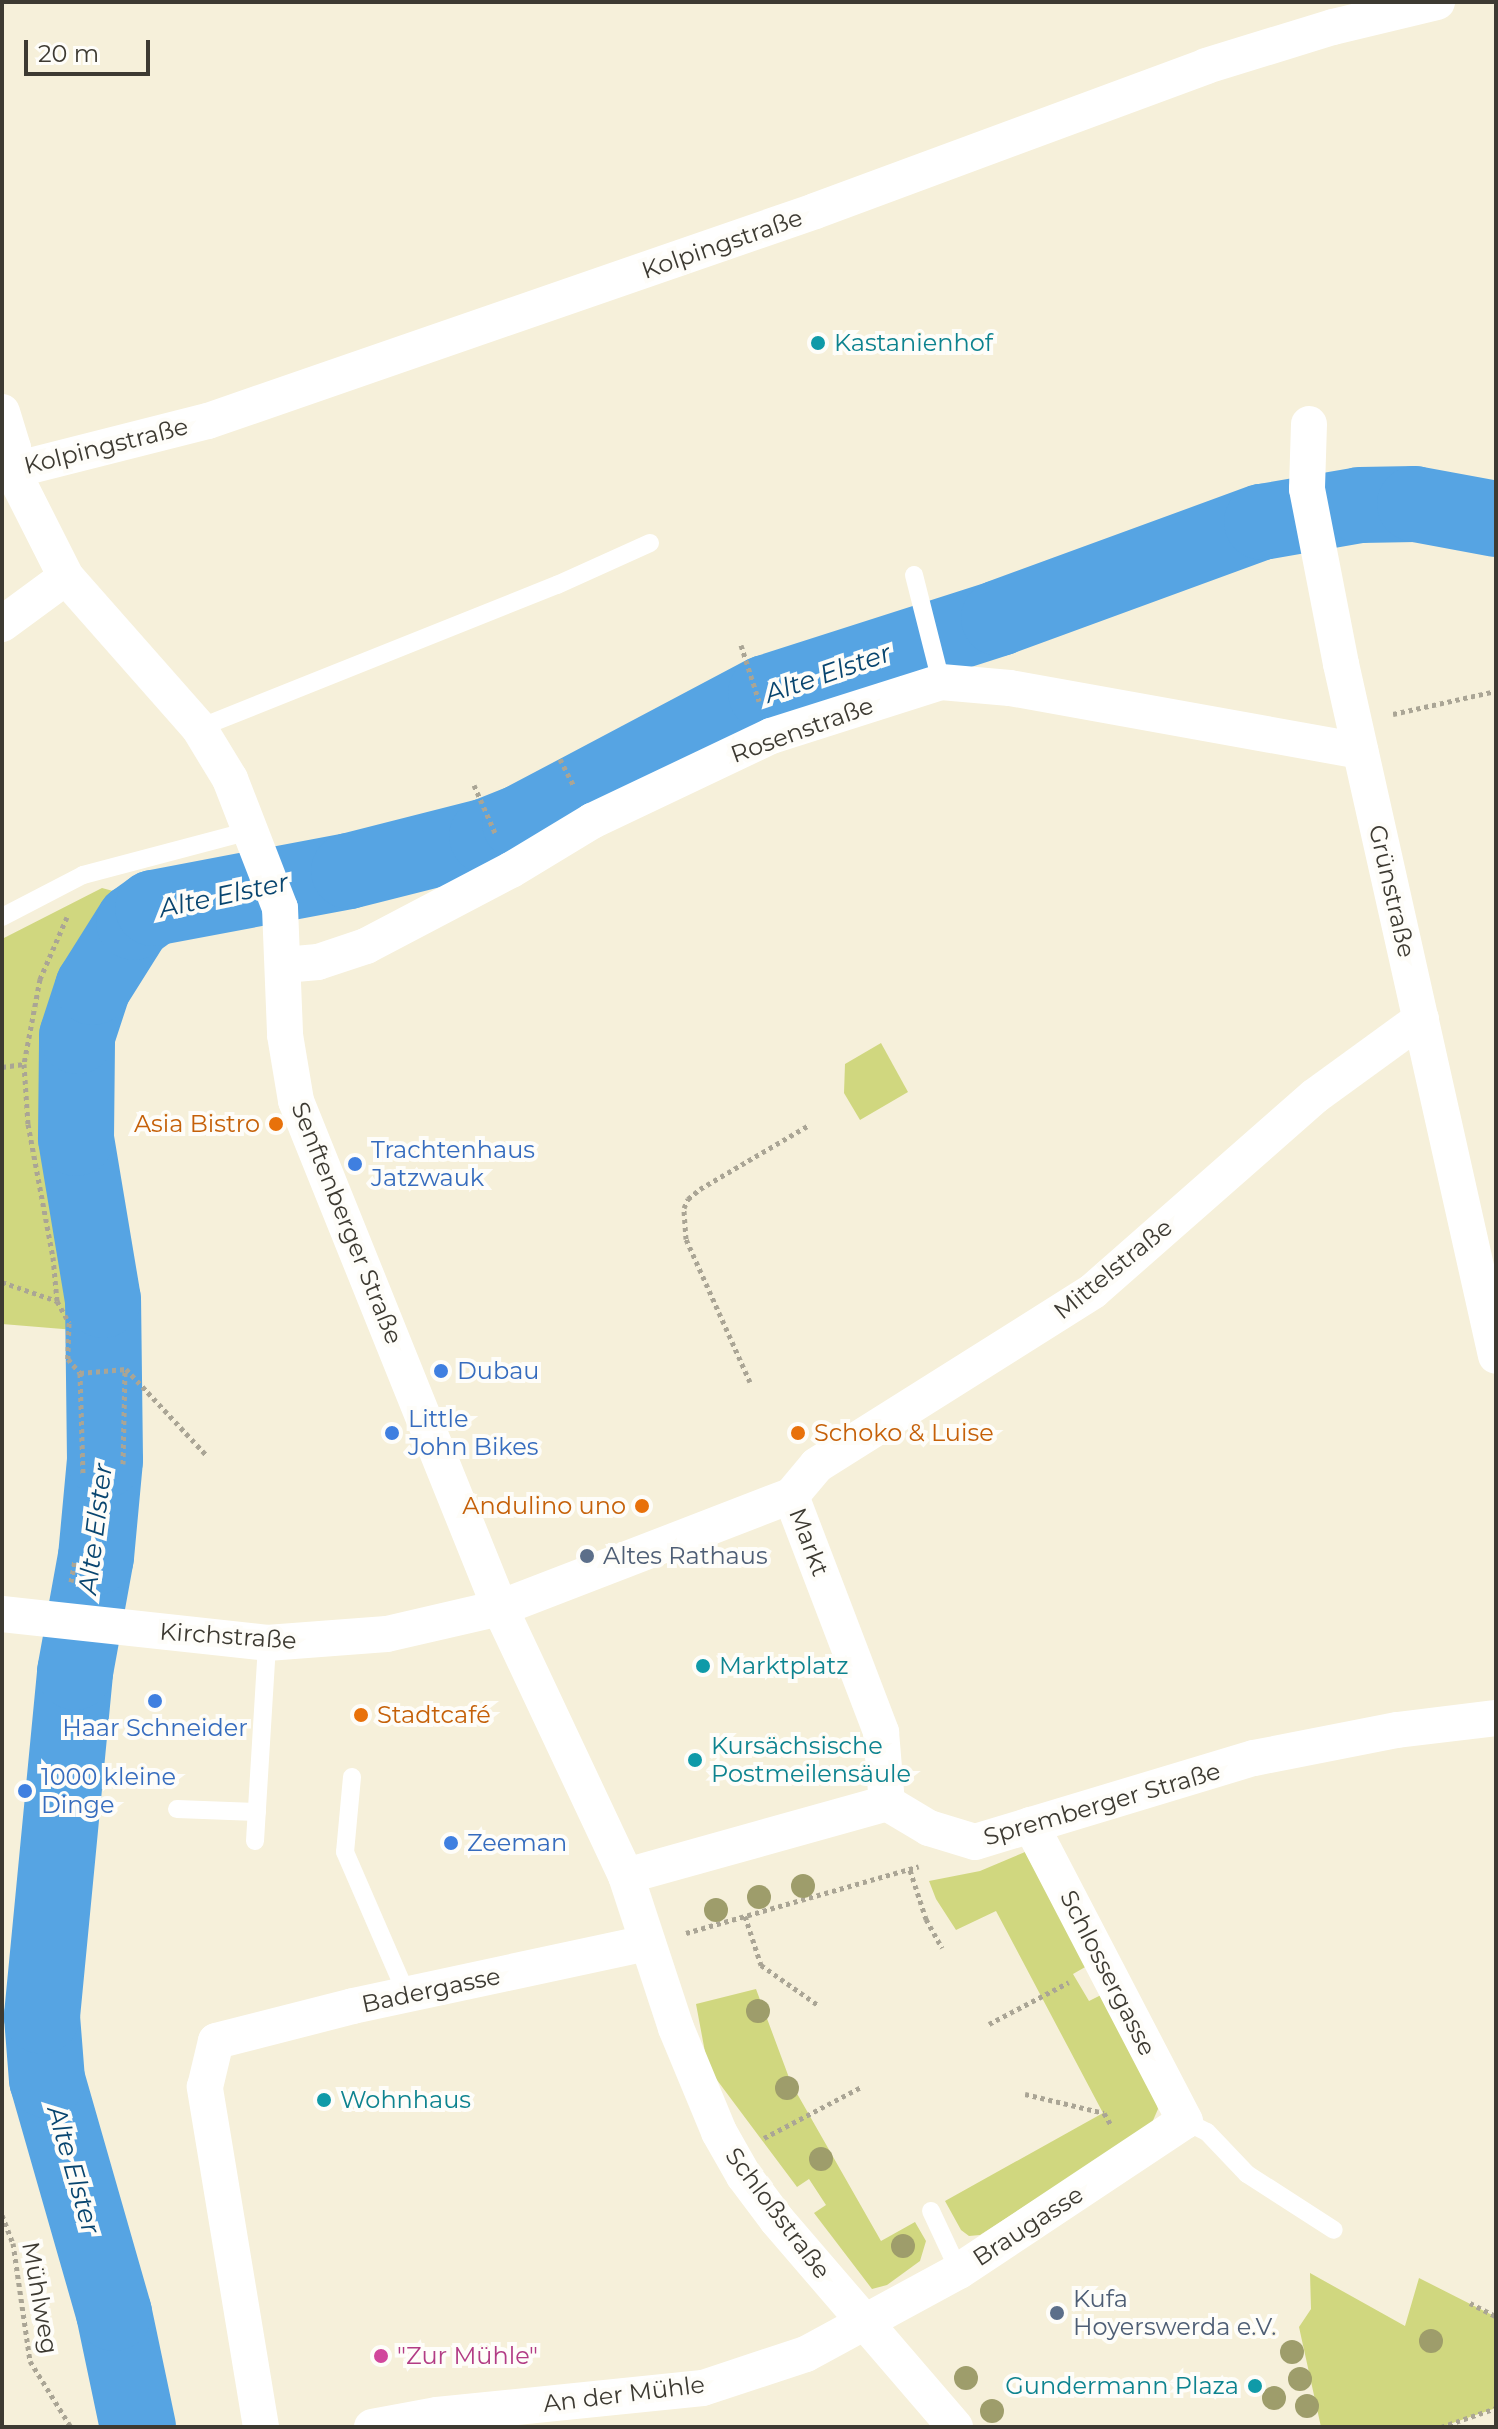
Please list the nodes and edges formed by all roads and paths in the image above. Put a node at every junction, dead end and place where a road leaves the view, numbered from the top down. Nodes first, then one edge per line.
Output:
1 (1437, 2) edge
2 (2, 412) edge
3 (1309, 424) dead end
4 (5, 463) edge
5 (650, 543) dead end
6 (914, 575) dead end
7 (66, 577) junction
8 (2, 624) edge
9 (741, 645) dead end
10 (939, 673) junction
11 (752, 681) dead end
12 (1496, 691) edge
13 (199, 728) junction
14 (1356, 737) junction
15 (560, 759) dead end
16 (568, 772) dead end
17 (474, 785) dead end
18 (488, 817) dead end
19 (255, 842) junction
20 (83, 875) junction
21 (2, 917) edge
22 (284, 965) junction
23 (1421, 1019) junction
24 (24, 1064) junction
25 (2, 1067) edge
26 (809, 1125) dead end
27 (2, 1282) edge
28 (57, 1301) junction
29 (1496, 1356) edge
30 (126, 1369) junction
31 (80, 1373) junction
32 (750, 1382) dead end
33 (207, 1456) dead end
34 (123, 1464) dead end
35 (83, 1475) dead end
36 (791, 1496) junction
37 (500, 1608) junction
38 (2, 1614) edge
39 (267, 1643) junction
40 (1496, 1718) edge
41 (352, 1777) dead end
42 (887, 1803) junction
43 (177, 1809) dead end
44 (257, 1812) junction
45 (1031, 1825) junction
46 (255, 1841) dead end
47 (975, 1842) junction
48 (910, 1870) junction
49 (626, 1876) junction
50 (745, 1916) junction
51 (647, 1943) junction
52 (942, 1948) dead end
53 (1103, 1964) junction
54 (407, 1995) junction
55 (818, 2005) dead end
56 (989, 2024) dead end
57 (861, 2087) dead end
58 (1025, 2094) dead end
59 (1185, 2121) junction
60 (732, 2156) junction
61 (1133, 2158) junction
62 (931, 2211) dead end
63 (2, 2215) edge
64 (1334, 2230) dead end
65 (959, 2271) junction
66 (1470, 2303) dead end
67 (1496, 2316) edge
68 (866, 2324) junction
69 (1496, 2408) edge
70 (71, 2427) edge
71 (261, 2427) edge
72 (372, 2427) edge
73 (955, 2427) edge
74 (1441, 2427) edge

1 - 4 street, Kolpingstraße
2 - 4 street
3 - 14 street, Grünstraße
4 - 7 street, Senftenberger Straße
5 - 13 lane
6 - 10 lane
7 - 8 street
7 - 13 street, Senftenberger Straße
9 - 11 path
10 - 14 street, Rosenstraße
10 - 22 street, Rosenstraße
12 - 14 path
13 - 19 street, Senftenberger Straße
14 - 23 street, Grünstraße
15 - 16 path
17 - 18 path
19 - 20 lane
19 - 22 street, Senftenberger Straße
20 - 21 lane
20 - 24 path
22 - 37 street, Senftenberger Straße
23 - 29 street, Grünstraße
23 - 36 street, Mittelstraße
24 - 25 path
24 - 28 path
26 - 32 path
27 - 28 path
28 - 31 path
30 - 31 path
30 - 33 path
30 - 34 path
31 - 35 path
36 - 37 street, Markt
36 - 42 street, Markt
37 - 39 street, Kirchstraße
37 - 49 street
38 - 39 street, Kirchstraße
39 - 44 lane
40 - 45 street, Spremberger Straße
41 - 54 lane
42 - 47 street, Spremberger Straße
42 - 49 street
43 - 44 lane
44 - 46 lane
45 - 47 street, Spremberger Straße
45 - 53 street, Schlossergasse
47 - 48 path
48 - 50 path
48 - 52 path
49 - 51 street, Schloßstraße
50 - 51 path
50 - 55 path
51 - 54 street, Badergasse
51 - 60 street, Schloßstraße
53 - 56 path
53 - 59 street, Schlossergasse
54 - 71 street, Badergasse
57 - 60 path
58 - 61 path
59 - 61 street, Braugasse
59 - 64 lane
60 - 68 street, Schloßstraße
61 - 65 street, Braugasse
62 - 65 lane
63 - 70 path, Mühlweg
65 - 68 street, Braugasse
66 - 67 path
68 - 72 street, An der Mühle
68 - 73 street, Schloßstraße
69 - 74 path

